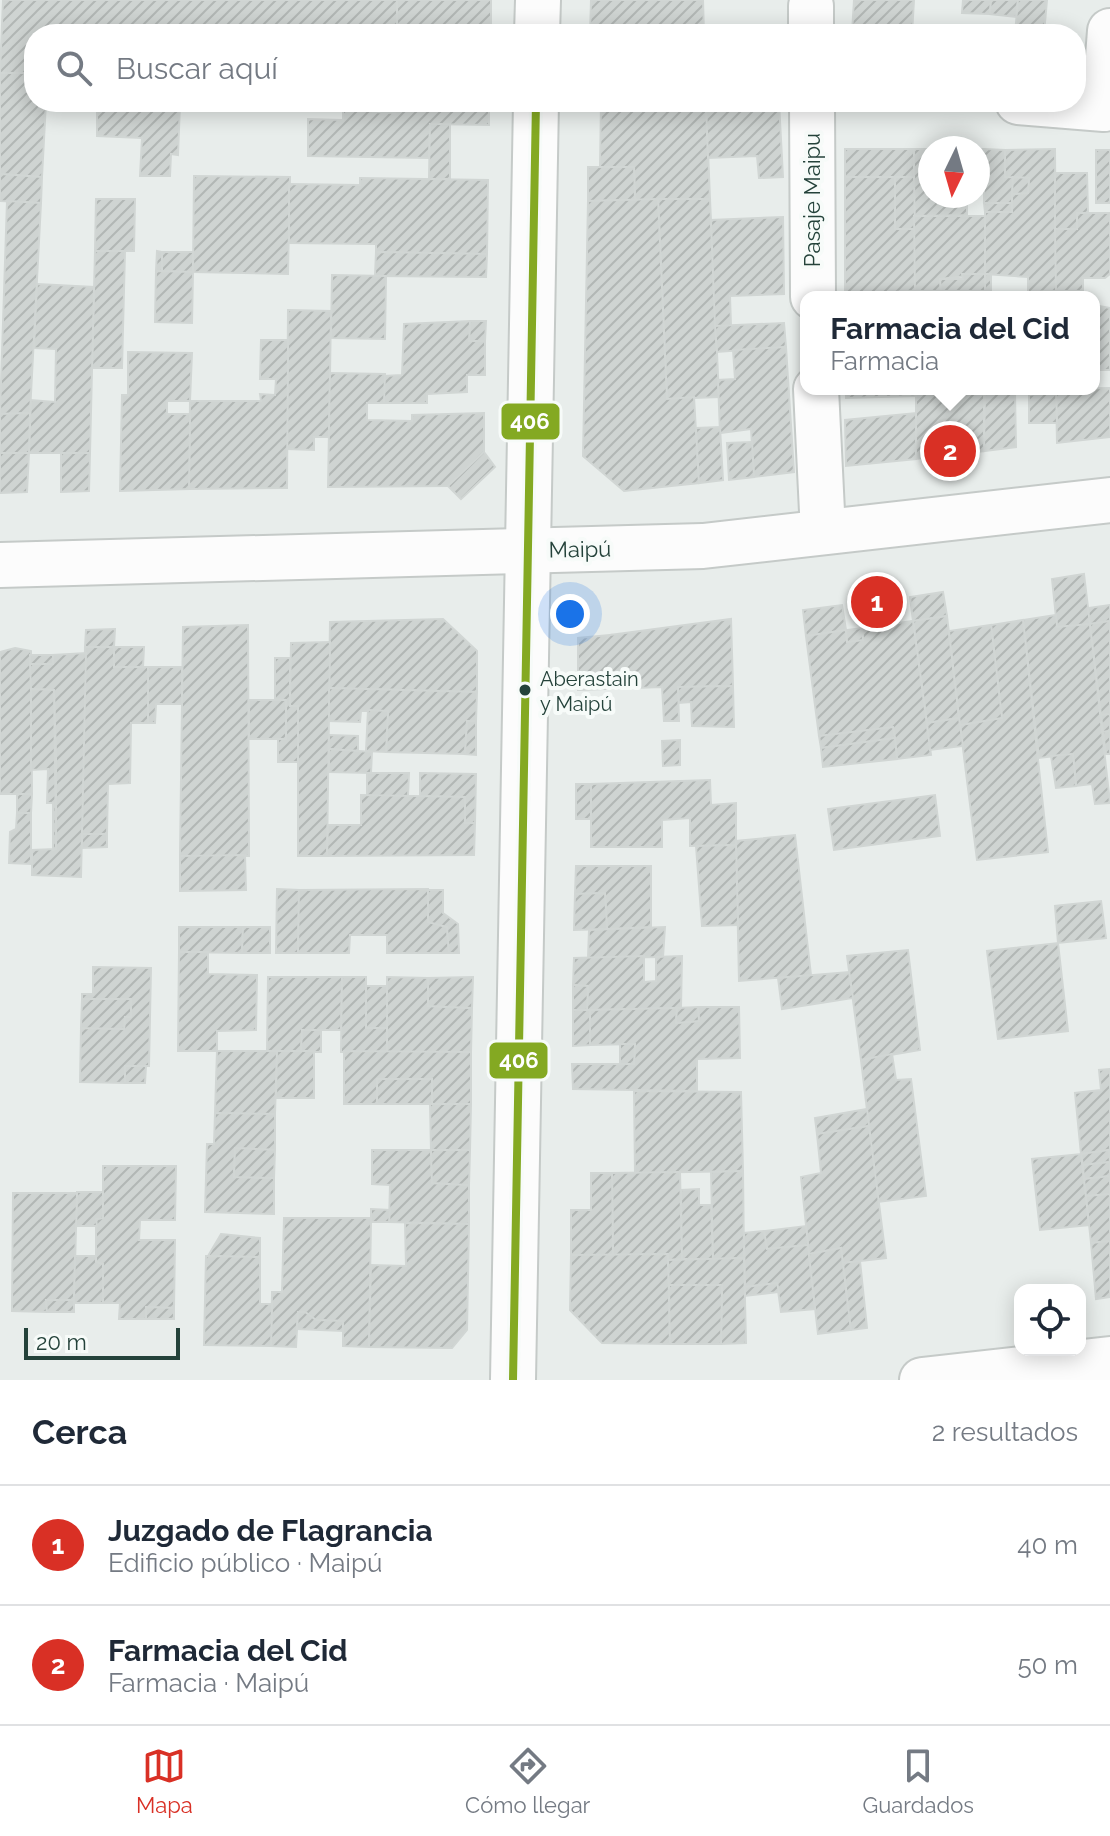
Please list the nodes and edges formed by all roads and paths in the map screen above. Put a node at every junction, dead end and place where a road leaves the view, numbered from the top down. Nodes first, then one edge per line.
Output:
1 (538, 0) edge
2 (537, 24) edge
3 (1110, 31) edge
4 (1086, 108) edge
5 (536, 112) edge
6 (812, 112) edge
7 (813, 291) edge
8 (816, 395) edge
9 (1110, 500) edge
10 (823, 532) junction
11 (528, 550) junction
12 (0, 565) edge
13 (1110, 1359) edge
14 (513, 1380) edge
15 (922, 1380) edge

1 - 2 street
3 - 4 street
5 - 11 street
6 - 7 street, Pasaje Maipu
8 - 10 street
9 - 10 street, Maipú
10 - 11 street, Maipú
11 - 12 street, Maipú
11 - 14 street
13 - 15 street

